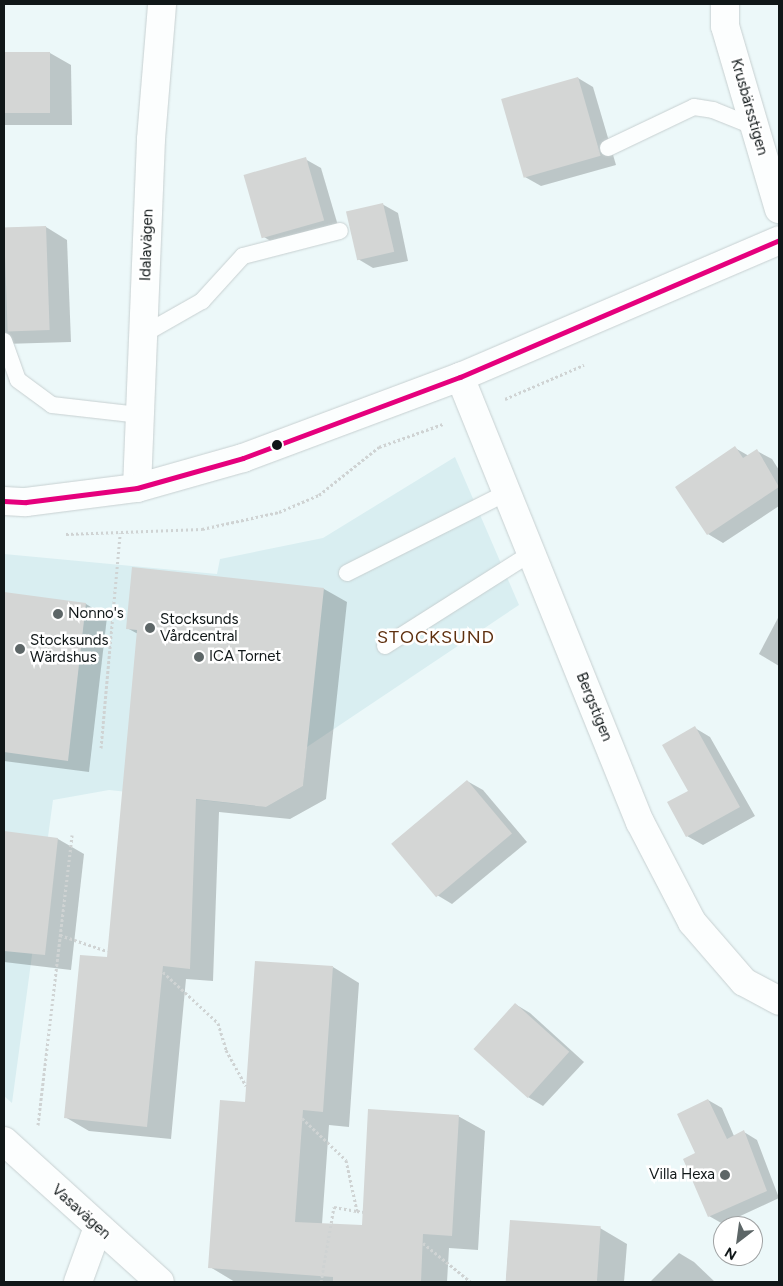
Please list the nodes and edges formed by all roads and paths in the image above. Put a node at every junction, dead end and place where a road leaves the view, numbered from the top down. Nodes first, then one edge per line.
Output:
1 (162, 4) edge
2 (725, 4) edge
3 (755, 127) junction
4 (608, 148) dead end
5 (779, 209) edge
6 (340, 231) dead end
7 (779, 240) edge
8 (144, 334) junction
9 (4, 341) edge
10 (460, 377) junction
11 (140, 415) junction
12 (138, 488) junction
13 (506, 493) junction
14 (4, 501) edge
15 (120, 533) dead end
16 (532, 558) junction
17 (347, 573) dead end
18 (385, 646) dead end
19 (101, 748) dead end
20 (72, 835) dead end
21 (60, 935) junction
22 (107, 951) dead end
23 (163, 972) dead end
24 (779, 1001) edge
25 (246, 1086) dead end
26 (302, 1118) dead end
27 (11, 1149) edge
28 (357, 1211) junction
29 (363, 1212) dead end
30 (98, 1227) junction
31 (423, 1243) dead end
32 (78, 1282) edge
33 (160, 1282) edge
34 (321, 1282) edge
35 (471, 1282) edge

1 - 8 street, Idalavägen
2 - 3 street, Krusbärsstigen
3 - 4 lane
3 - 5 street, Krusbärsstigen
6 - 8 lane
7 - 10 street
8 - 11 street, Idalavägen
9 - 11 lane
10 - 12 street
10 - 13 street, Bergstigen
11 - 12 street, Idalavägen
12 - 14 street
13 - 16 street, Bergstigen
13 - 17 lane
15 - 19 path
16 - 18 lane
16 - 24 street, Bergstigen
20 - 21 path
21 - 22 path
21 - 27 path
23 - 25 path
26 - 28 path
27 - 30 street, Vasavägen
28 - 29 path
28 - 34 path
30 - 32 street
30 - 33 street, Vasavägen
31 - 35 path

